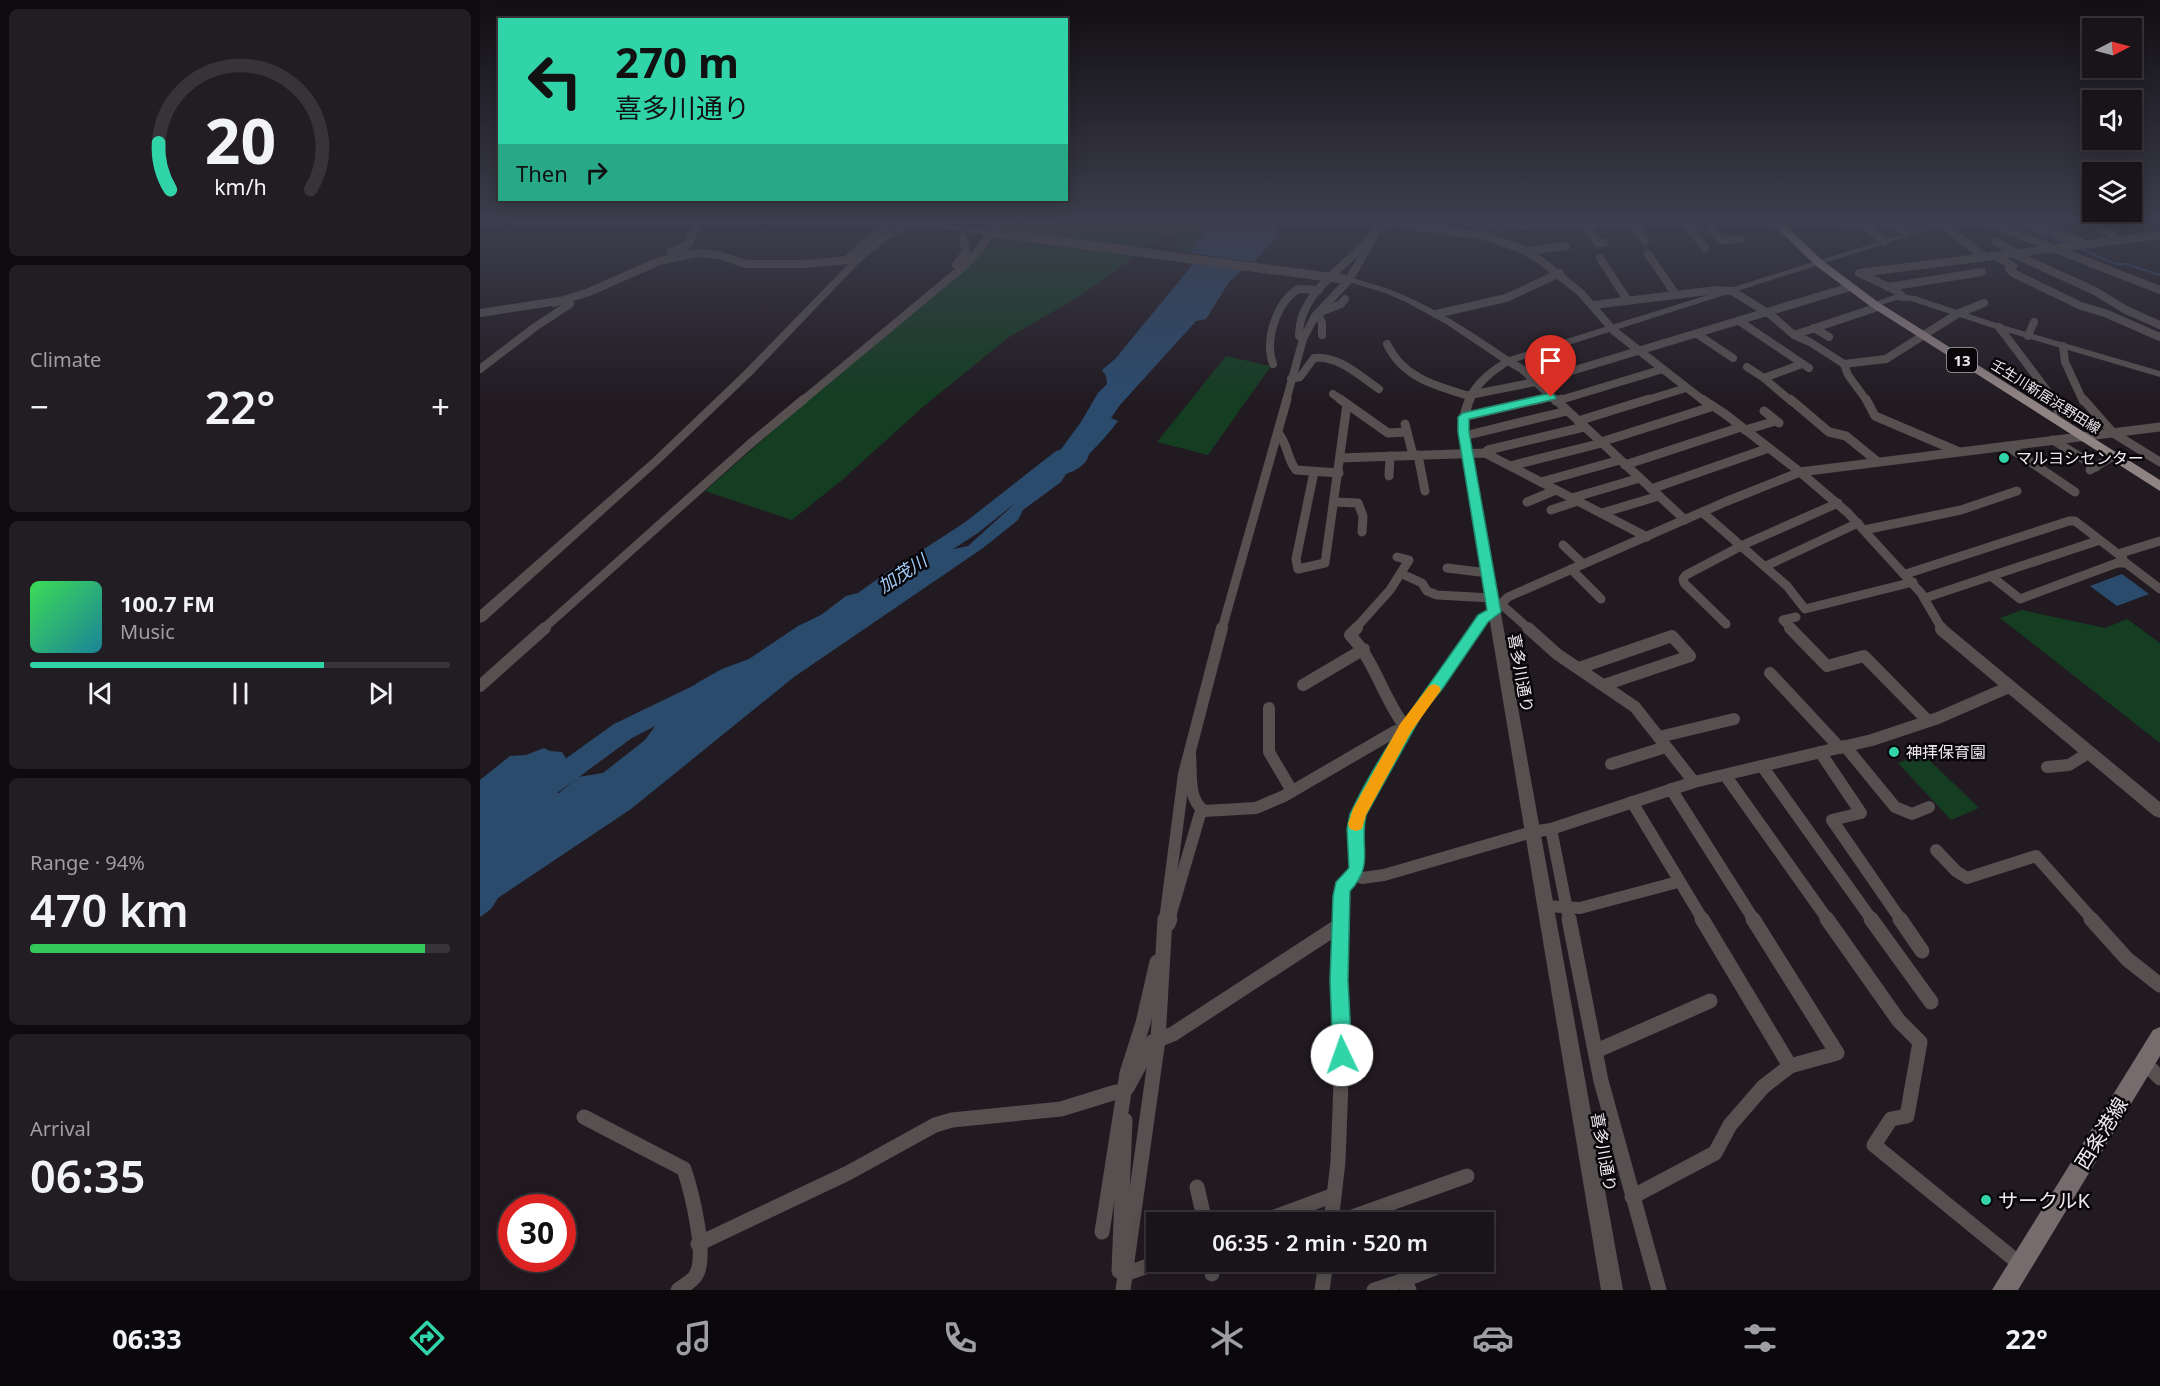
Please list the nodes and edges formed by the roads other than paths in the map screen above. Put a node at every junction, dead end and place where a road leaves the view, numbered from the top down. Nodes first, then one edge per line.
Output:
1 (599, 281) edge
2 (613, 281) edge
3 (836, 281) edge
4 (935, 281) edge
5 (946, 281) edge
6 (1327, 281) edge
7 (1345, 281) edge
8 (1351, 281) edge
9 (1542, 281) edge
10 (1568, 281) edge
11 (1615, 281) edge
12 (1667, 281) edge
13 (1762, 281) edge
14 (1843, 281) edge
15 (1876, 281) edge
16 (1924, 281) edge
17 (2030, 281) edge
18 (2074, 281) edge
19 (2137, 281) edge
20 (1850, 287) junction
21 (1888, 287) junction
22 (1319, 290) junction
23 (2160, 290) edge
24 (1732, 291) junction
25 (589, 292) junction
26 (1676, 295) junction
27 (1903, 297) junction
28 (1345, 299) dead end
29 (1628, 301) junction
30 (554, 303) junction
31 (1984, 303) dead end
32 (1593, 305) junction
33 (1876, 305) junction
34 (1767, 312) junction
35 (480, 313) edge
36 (1318, 313) junction
37 (1436, 314) junction
38 (1957, 314) junction
39 (1739, 321) junction
40 (2034, 322) dead end
41 (2160, 325) edge
42 (1999, 327) junction
43 (1814, 328) junction
44 (1612, 329) junction
45 (1697, 334) junction
46 (1322, 335) dead end
47 (1794, 335) junction
48 (1923, 336) junction
49 (2028, 336) junction
50 (1829, 337) dead end
51 (2160, 337) edge
52 (1303, 339) junction
53 (1387, 344) dead end
54 (2063, 346) junction
55 (1640, 351) junction
56 (851, 358) junction
57 (1733, 358) dead end
58 (1508, 361) junction
59 (1272, 364) dead end
60 (1844, 364) junction
61 (1747, 367) dead end
62 (480, 369) edge
63 (1663, 369) junction
64 (2160, 374) edge
65 (1764, 378) junction
66 (1291, 379) junction
67 (1535, 382) junction
68 (1379, 388) dead end
69 (1686, 388) junction
70 (1333, 393) dead end
71 (1469, 395) junction
72 (1554, 399) junction
73 (1347, 404) junction
74 (1712, 406) junction
75 (1567, 411) junction
76 (1764, 411) dead end
77 (2058, 411) dead end
78 (1463, 417) junction
79 (1581, 424) junction
80 (1743, 428) junction
81 (2159, 428) edge
82 (1278, 433) junction
83 (2114, 433) junction
84 (1464, 436) junction
85 (2083, 436) junction
86 (2053, 440) junction
87 (1601, 442) junction
88 (2007, 446) junction
89 (1769, 448) junction
90 (1467, 452) junction
91 (1959, 452) junction
92 (1485, 453) junction
93 (1416, 455) junction
94 (1390, 456) junction
95 (2114, 456) junction
96 (1340, 458) junction
97 (1623, 462) junction
98 (1878, 462) junction
99 (2160, 462) edge
100 (1510, 466) junction
101 (1314, 472) junction
102 (1800, 472) junction
103 (1339, 473) junction
104 (1389, 476) dead end
105 (1640, 478) junction
106 (1541, 482) junction
107 (2062, 483) junction
108 (2160, 486) edge
109 (1651, 489) junction
110 (2051, 489) dead end
111 (1556, 490) junction
112 (1425, 491) dead end
113 (2017, 491) dead end
114 (2075, 492) dead end
115 (1659, 496) junction
116 (1575, 500) junction
117 (1334, 502) junction
118 (1527, 502) dead end
119 (1838, 503) junction
120 (1551, 510) dead end
121 (1702, 512) junction
122 (1602, 513) junction
123 (1685, 520) junction
124 (1861, 526) junction
125 (1362, 532) dead end
126 (1647, 537) junction
127 (2097, 541) junction
128 (2160, 541) edge
129 (1563, 545) dead end
130 (1743, 545) junction
131 (1397, 557) dead end
132 (2124, 560) junction
133 (1583, 564) junction
134 (1766, 566) junction
135 (1447, 568) dead end
136 (1571, 569) junction
137 (1488, 573) junction
138 (1402, 574) junction
139 (1990, 576) junction
140 (1909, 578) junction
141 (2155, 580) edge
142 (2160, 589) edge
143 (1925, 598) junction
144 (1602, 599) dead end
145 (1495, 604) junction
146 (1796, 617) dead end
147 (480, 618) edge
148 (1726, 624) dead end
149 (1942, 630) joint
150 (1364, 649) junction
151 (1579, 668) junction
152 (1770, 673) dead end
153 (1303, 685) dead end
154 (1604, 685) junction
155 (480, 686) edge
156 (2009, 687) junction
157 (1269, 708) dead end
158 (1734, 718) dead end
159 (1928, 721) junction
160 (1406, 728) junction
161 (1662, 742) junction
162 (1842, 747) junction
163 (1189, 752) junction
164 (1820, 752) junction
165 (2088, 753) junction
166 (1611, 764) dead end
167 (1762, 766) junction
168 (2047, 767) dead end
169 (1725, 775) junction
170 (1694, 782) junction
171 (1671, 789) junction
172 (1292, 791) junction
173 (1632, 802) junction
174 (1929, 807) dead end
175 (1204, 811) junction
176 (2160, 811) edge
177 (1551, 829) junction
178 (1532, 832) junction
179 (1936, 850) dead end
180 (1355, 874) junction
181 (1678, 882) junction
182 (1566, 905) junction
183 (1544, 906) junction
184 (1340, 925) junction
185 (1163, 941) junction
186 (1922, 951) dead end
187 (2160, 985) edge
188 (1710, 1001) dead end
189 (1931, 1002) dead end
190 (2160, 1037) edge
191 (1158, 1040) junction
192 (1596, 1051) junction
193 (1790, 1066) junction
194 (2152, 1070) edge
195 (1124, 1092) junction
196 (584, 1117) dead end
197 (1467, 1176) dead end
198 (1197, 1187) dead end
199 (1334, 1195) junction
200 (1632, 1197) junction
201 (1203, 1212) edge
202 (1289, 1212) edge
203 (1332, 1212) edge
204 (1366, 1212) edge
205 (1102, 1232) dead end
206 (698, 1244) junction
207 (2020, 1264) junction
208 (1146, 1269) edge
209 (1325, 1272) edge
210 (1431, 1272) edge
211 (1124, 1282) edge
212 (1406, 1285) edge
213 (678, 1290) edge
214 (1322, 1290) edge
215 (1374, 1290) edge
216 (1612, 1290) edge
217 (1659, 1290) edge
218 (2004, 1290) edge

1 - 30 street
2 - 25 street
3 - 147 street
4 - 56 street
5 - 56 street
6 - 22 street
7 - 36 street
8 - 37 street
9 - 37 street
10 - 32 street
11 - 29 street
12 - 26 street
13 - 24 street, 喜多川通り
14 - 20 main road, 壬生川新居浜野田線 / 13
15 - 21 street
16 - 21 street
17 - 51 street
18 - 41 street
19 - 23 street
20 - 33 main road, 壬生川新居浜野田線 / 13
20 - 34 street
21 - 27 street
22 - 52 street
22 - 59 street
24 - 26 street
24 - 34 street
24 - 44 street, 喜多川通り
25 - 30 street
25 - 62 street
26 - 29 street
27 - 33 street
27 - 38 street
28 - 36 street
29 - 32 street
30 - 35 street
31 - 38 street
32 - 44 street
33 - 43 street
33 - 48 main road, 壬生川新居浜野田線 / 13
34 - 39 street
34 - 47 street
36 - 46 street
36 - 52 street
37 - 58 street
38 - 42 street
38 - 48 street
39 - 45 street
39 - 65 street
40 - 49 street
42 - 49 street
42 - 77 street
43 - 47 street
43 - 50 street
44 - 55 street
44 - 58 street, 喜多川通り
45 - 55 street
45 - 57 street
47 - 60 street
48 - 60 street
48 - 85 main road, 壬生川新居浜野田線 / 13
49 - 54 street
52 - 66 street
53 - 71 street
54 - 64 street
54 - 83 street
55 - 63 street
55 - 67 street
56 - 155 street
58 - 67 street
58 - 71 street, 喜多川通り
60 - 91 street
61 - 65 street
63 - 69 street
63 - 72 street
65 - 98 street
66 - 68 street
66 - 82 street
67 - 71 street
67 - 72 street
69 - 74 street
69 - 79 street
70 - 73 street
71 - 78 street, 喜多川通り
72 - 75 street
72 - 78 street
73 - 93 street
73 - 96 street
74 - 80 street
74 - 87 street
75 - 79 street
75 - 84 street
76 - 80 street
78 - 84 street, 喜多川通り
79 - 87 street
79 - 92 street
80 - 89 street
80 - 97 street
81 - 83 street
82 - 101 street
82 - 163 street
83 - 85 street
83 - 99 street
84 - 90 street, 喜多川通り
85 - 86 street
85 - 95 main road, 壬生川新居浜野田線 / 13
86 - 88 street
86 - 95 street
87 - 97 street
87 - 100 street
88 - 91 street
88 - 107 street
89 - 102 street
89 - 109 street
90 - 92 street
90 - 93 street
90 - 137 street, 喜多川通り
91 - 98 street
92 - 100 street
93 - 94 street
93 - 112 street
94 - 96 street
94 - 104 street
95 - 108 main road, 壬生川新居浜野田線 / 13
96 - 103 street
97 - 105 street
97 - 106 street
98 - 102 street
100 - 106 street
101 - 103 street
101 - 117 street
102 - 119 street
102 - 121 street
103 - 117 street
105 - 109 street
105 - 116 street
106 - 111 street
107 - 110 street
107 - 114 street
109 - 115 street
111 - 116 street
111 - 118 street
113 - 124 street
115 - 122 street
115 - 123 street
116 - 120 street
116 - 122 street
117 - 125 street
119 - 124 street
119 - 130 street
121 - 123 street
121 - 130 street
122 - 126 street
123 - 126 street
124 - 134 street
124 - 140 street
126 - 133 street
127 - 132 street
127 - 139 street
127 - 140 street
128 - 132 street
129 - 133 street
130 - 134 street
130 - 148 street
131 - 138 street
132 - 139 street
132 - 141 street
133 - 136 street
134 - 140 street
135 - 137 street
136 - 144 street
136 - 145 street
137 - 145 street, 喜多川通り
138 - 145 street
138 - 150 street
139 - 143 street
140 - 143 street
141 - 142 street
143 - 149 street
145 - 151 street
145 - 160 street
145 - 178 street, 喜多川通り
146 - 159 street
149 - 156 street
150 - 153 street
150 - 160 street
151 - 154 street
151 - 154 street
152 - 162 street
154 - 161 street
156 - 159 street
156 - 165 street
157 - 172 street
158 - 161 street
159 - 162 street
160 - 172 street
160 - 180 street
161 - 166 street
161 - 170 street
162 - 164 street
162 - 174 street
163 - 175 street
163 - 185 street
164 - 167 street
164 - 186 street
165 - 168 street
165 - 176 street
167 - 169 street
167 - 189 street
169 - 170 street
169 - 207 street
170 - 171 street
171 - 173 street
171 - 193 street
172 - 175 street
173 - 177 street
173 - 181 street
175 - 185 street
177 - 178 street
177 - 182 street
178 - 180 street
178 - 183 street, 喜多川通り
179 - 187 street
180 - 184 street
181 - 182 street
181 - 193 street
182 - 183 street
182 - 192 street
183 - 216 street, 喜多川通り
184 - 191 street
184 - 199 street
185 - 191 street
185 - 195 street
188 - 192 street
190 - 194 main road, 西条港線
191 - 195 street
191 - 211 street
192 - 200 street
193 - 200 street
194 - 207 main road, 西条港線
195 - 205 street
195 - 206 street
195 - 211 street
196 - 206 street
197 - 204 street
198 - 201 street
199 - 202 street
199 - 203 street
200 - 217 street
206 - 213 street
207 - 218 main road, 西条港線
208 - 211 street
209 - 214 street
210 - 212 street
212 - 215 street

